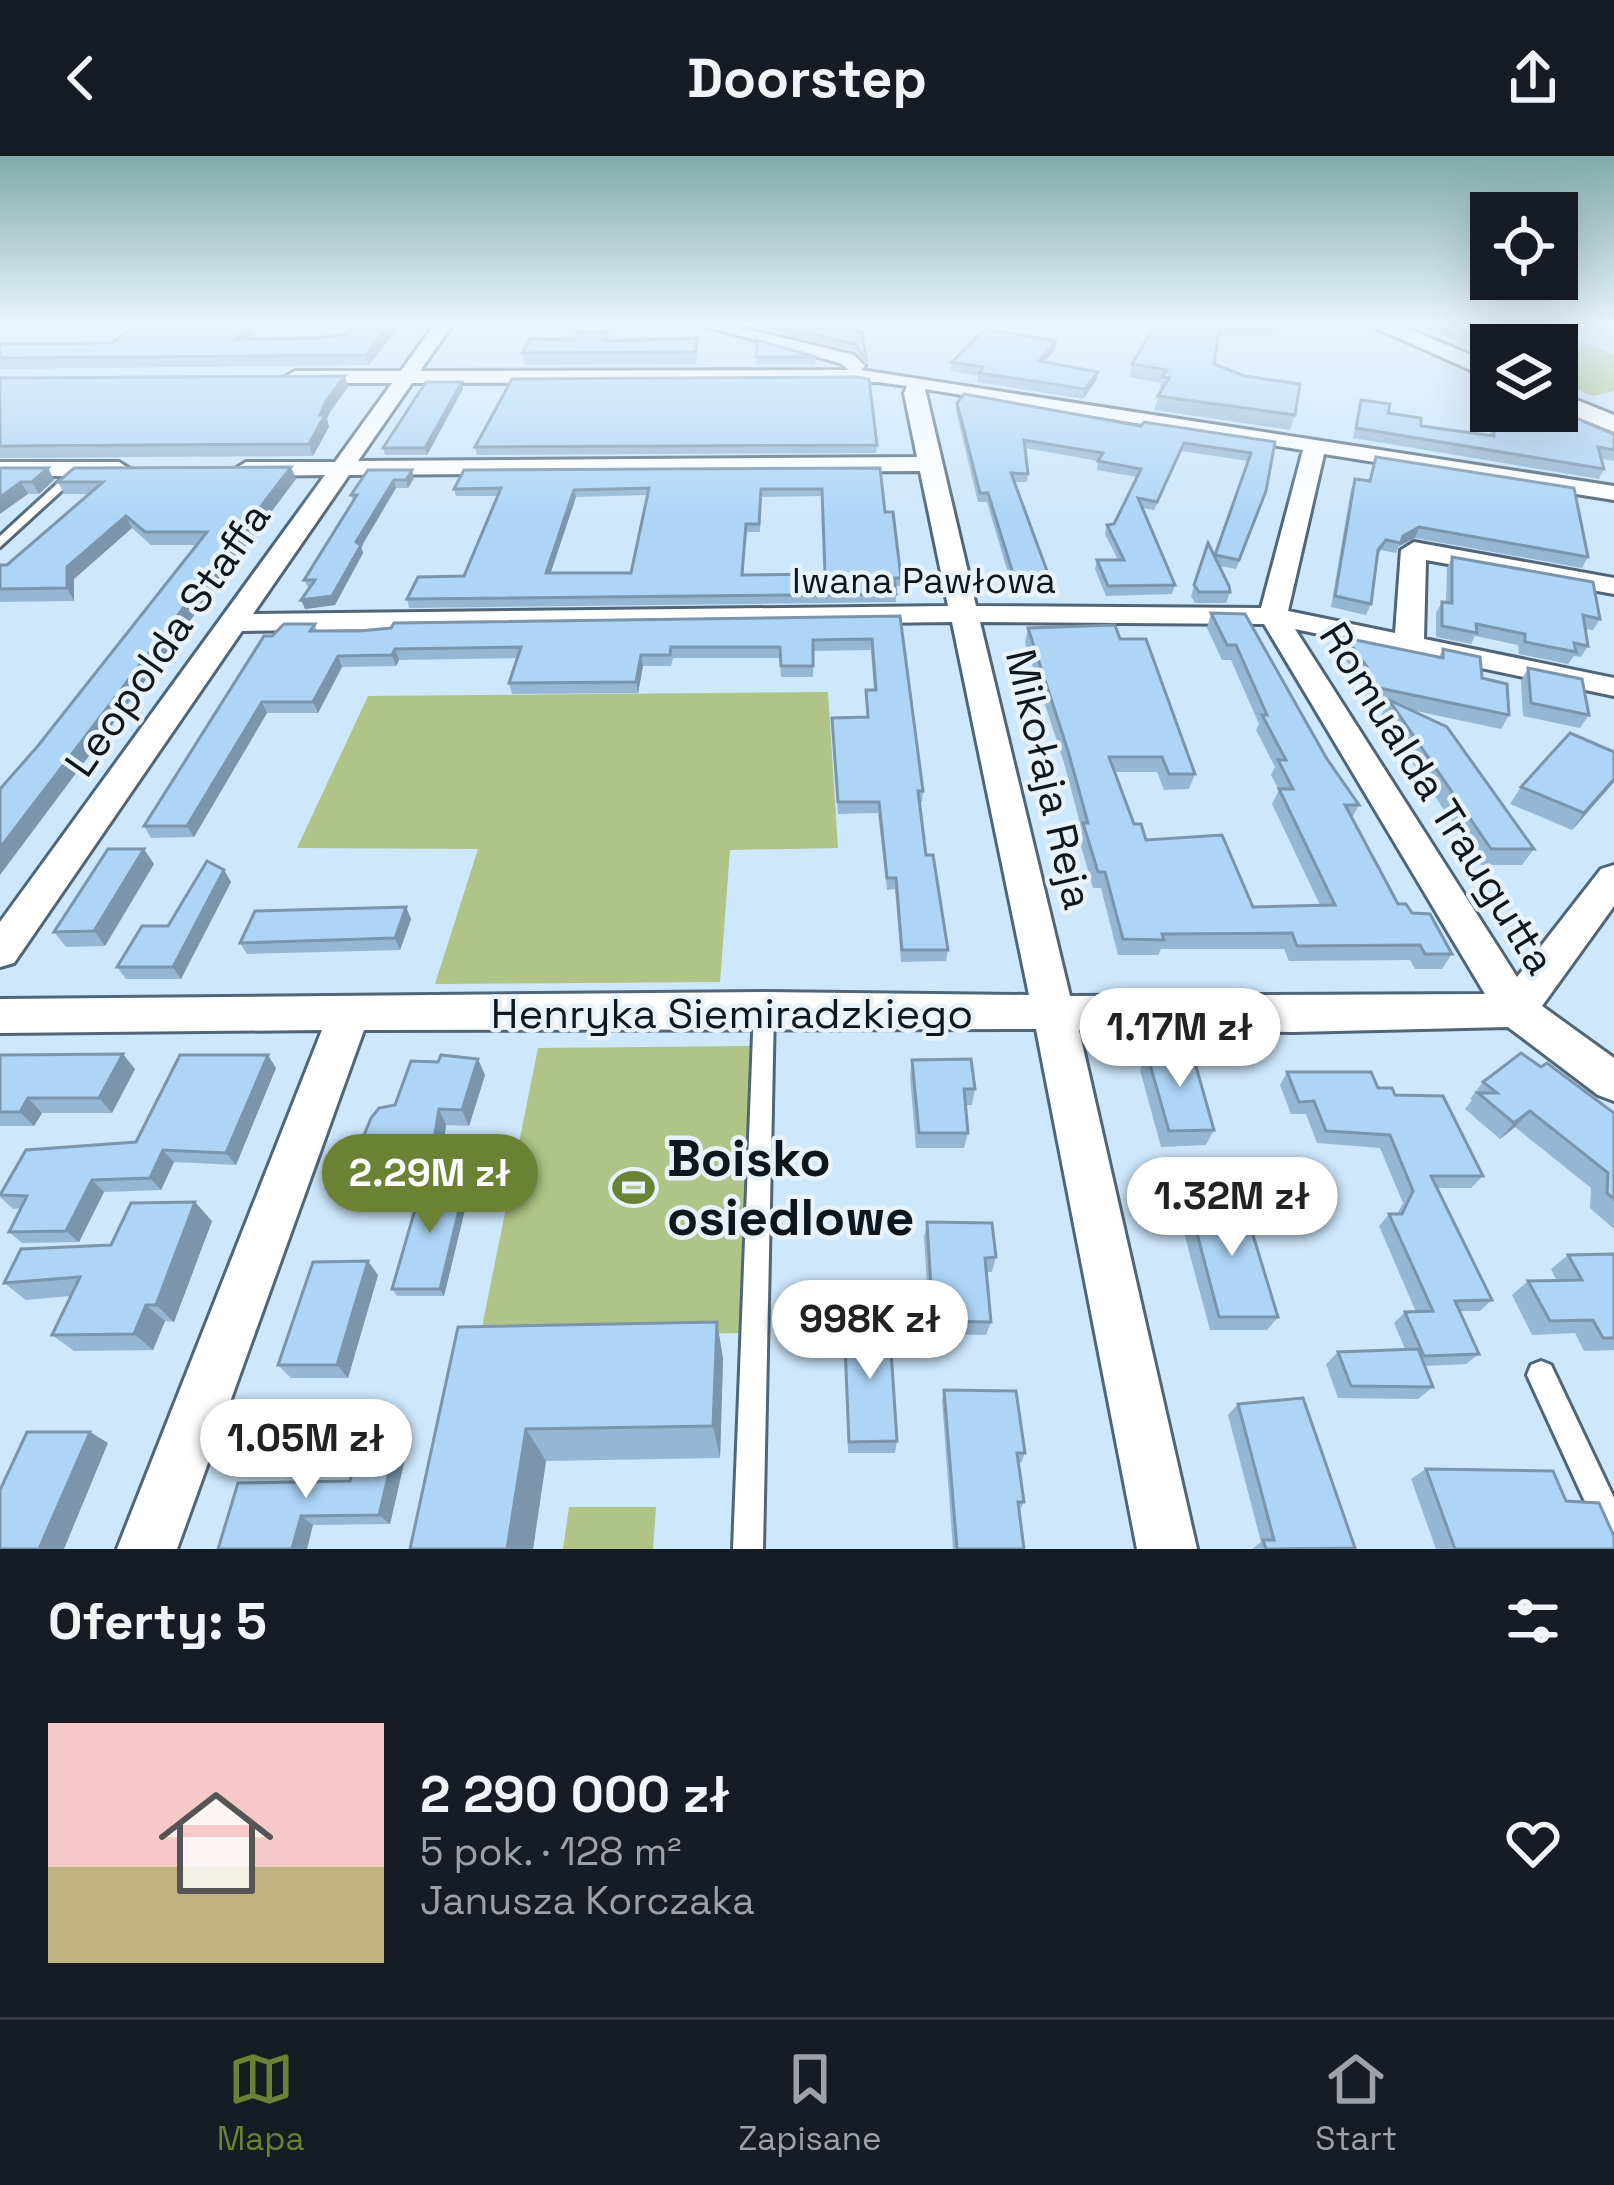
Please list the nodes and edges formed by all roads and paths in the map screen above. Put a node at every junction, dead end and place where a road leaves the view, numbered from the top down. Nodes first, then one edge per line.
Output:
1 (394, 390) edge
2 (915, 390) edge
3 (967, 390) edge
4 (1578, 409) edge
5 (1614, 424) edge
6 (1315, 447) junction
7 (933, 464) junction
8 (340, 468) junction
9 (0, 469) edge
10 (80, 469) junction
11 (146, 469) edge
12 (212, 469) edge
13 (1614, 494) edge
14 (0, 543) edge
15 (1614, 586) edge
16 (963, 614) junction
17 (1274, 616) junction
18 (228, 623) junction
19 (1409, 644) junction
20 (1614, 687) edge
21 (1614, 878) edge
22 (0, 952) edge
23 (764, 1010) junction
24 (1516, 1010) junction
25 (1054, 1013) junction
26 (349, 1014) junction
27 (0, 1016) edge
28 (1614, 1082) edge
29 (1541, 1375) dead end
30 (1614, 1530) edge
31 (147, 1549) edge
32 (748, 1549) edge
33 (1168, 1549) edge

1 - 8 street, Leopolda Staffa
2 - 7 street, Mikołaja Reja
3 - 6 street
4 - 5 street
6 - 13 street
6 - 17 street, Romualda Traugutta
7 - 8 street
7 - 16 street, Mikołaja Reja
8 - 12 street
8 - 18 street, Leopolda Staffa
9 - 10 street
10 - 11 street
10 - 14 lane
15 - 19 street
16 - 17 street, Iwana Pawłowa
16 - 18 street, Iwana Pawłowa
16 - 25 street, Mikołaja Reja
17 - 19 street, Iwana Pawłowa
17 - 24 street, Romualda Traugutta
18 - 22 street, Leopolda Staffa
19 - 20 street, Iwana Pawłowa
21 - 24 street
23 - 25 street, Henryka Siemiradzkiego
23 - 26 street, Henryka Siemiradzkiego
23 - 32 lane
24 - 25 street, Henryka Siemiradzkiego
24 - 28 street, Romualda Traugutta
25 - 33 street, Mikołaja Reja
26 - 27 street, Henryka Siemiradzkiego
26 - 31 street
29 - 30 lane

